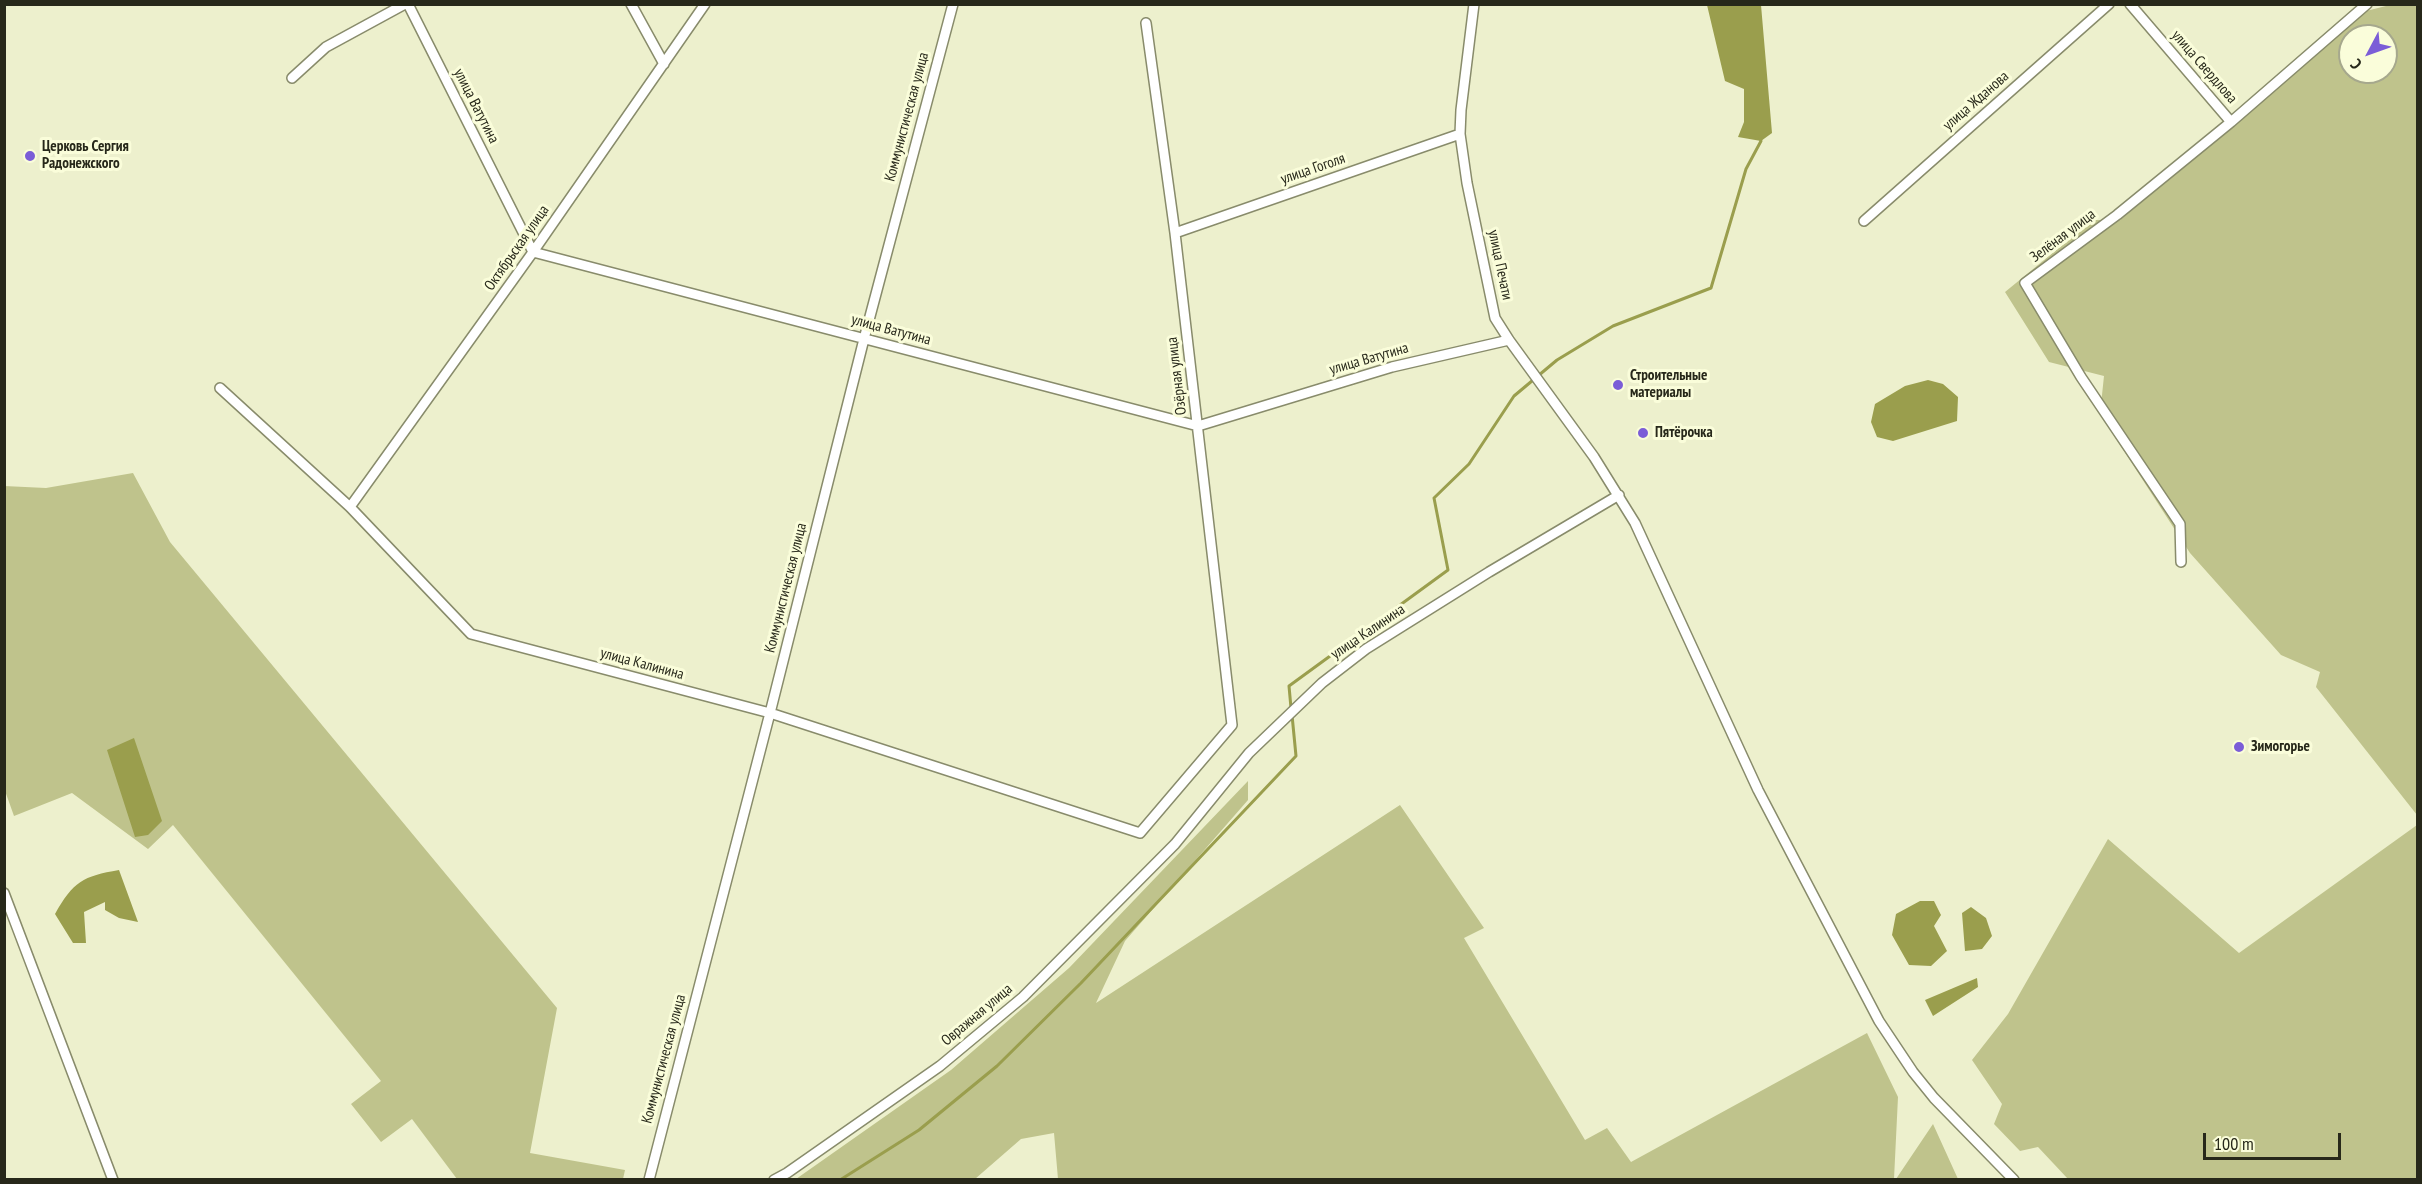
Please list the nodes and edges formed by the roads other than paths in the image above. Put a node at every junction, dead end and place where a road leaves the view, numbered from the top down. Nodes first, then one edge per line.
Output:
1 (406, 4) edge
2 (631, 4) edge
3 (705, 4) edge
4 (953, 4) edge
5 (1474, 4) edge
6 (2109, 4) edge
7 (2130, 4) edge
8 (2367, 4) edge
9 (1146, 23) dead end
10 (664, 64) junction
11 (292, 78) dead end
12 (2231, 122) junction
13 (1460, 134) junction
14 (1864, 221) dead end
15 (1175, 233) junction
16 (533, 252) junction
17 (864, 339) junction
18 (1509, 340) junction
19 (220, 388) dead end
20 (1198, 426) junction
21 (1619, 495) junction
22 (350, 507) junction
23 (2181, 562) dead end
24 (770, 713) junction
25 (1140, 833) joint
26 (1175, 844) joint
27 (4, 892) edge
28 (113, 1179) edge
29 (649, 1179) edge
30 (774, 1179) edge
31 (2013, 1179) edge

1 - 11 street
1 - 16 street, улица Ватутина
2 - 10 street
3 - 10 street, Октябрьская улица
4 - 17 street, Коммунистическая улица
5 - 13 street, улица Печати
6 - 14 street, улица Жданова
7 - 12 street, улица Свердлова
8 - 12 street, Зелёная улица
9 - 15 street, Озёрная улица
10 - 16 street, Октябрьская улица
12 - 23 street, Зелёная улица
13 - 15 street, улица Гоголя
13 - 18 street, улица Печати
15 - 20 street, Озёрная улица
16 - 17 street, улица Ватутина
16 - 22 street, Октябрьская улица
17 - 20 street, улица Ватутина
17 - 24 street, Коммунистическая улица
18 - 20 street, улица Ватутина
18 - 21 street, улица Печати
19 - 22 street, улица Калинина
20 - 25 street, Озёрная улица
21 - 26 street, улица Калинина
21 - 31 street, улица Печати
22 - 24 street, улица Калинина
24 - 25 street, улица Калинина
24 - 29 street, Коммунистическая улица
26 - 30 street, Овражная улица
27 - 28 street

